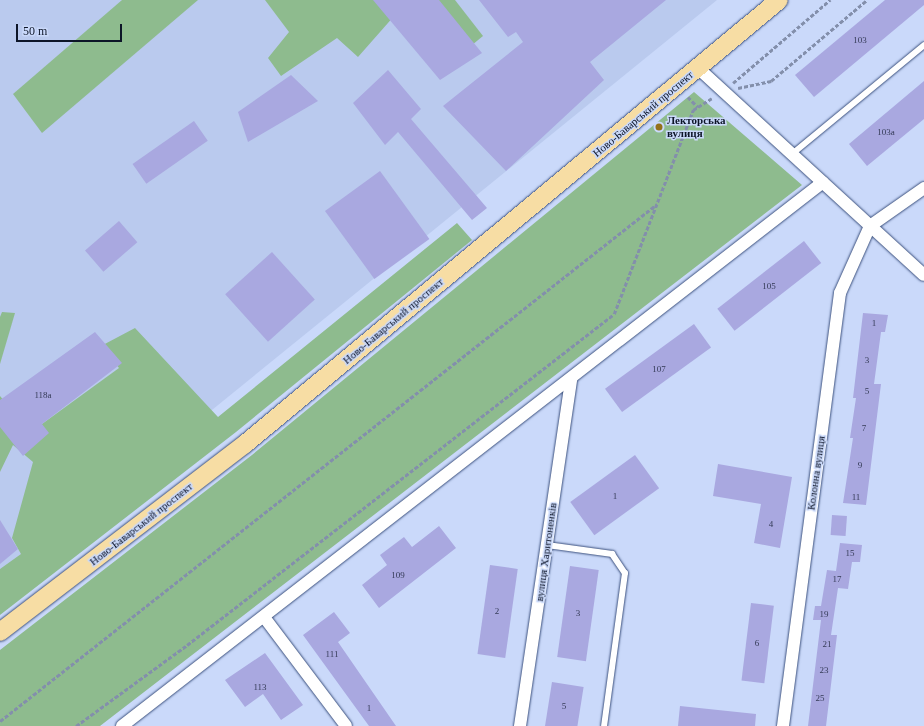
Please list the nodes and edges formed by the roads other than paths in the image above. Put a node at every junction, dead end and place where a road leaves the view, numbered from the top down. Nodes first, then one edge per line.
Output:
1 (779, 0) edge
2 (924, 45) edge
3 (698, 68) junction
4 (792, 154) junction
5 (823, 182) junction
6 (924, 188) edge
7 (870, 226) junction
8 (924, 275) edge
9 (571, 379) junction
10 (547, 544) junction
11 (264, 617) junction
12 (0, 632) edge
13 (122, 726) edge
14 (346, 726) edge
15 (520, 726) edge
16 (604, 726) edge
17 (783, 726) edge

1 - 3 main road, Ново-Баварський проспект
2 - 4 lane
3 - 4 street
3 - 12 main road, Ново-Баварський проспект
4 - 5 street
5 - 7 street
5 - 9 street
6 - 7 street
7 - 8 street
7 - 17 street, Колонна вулиця
9 - 10 street, вулиця Харитоненків
9 - 11 street
10 - 15 street, вулиця Харитоненків
10 - 16 lane
11 - 13 street
11 - 14 street

